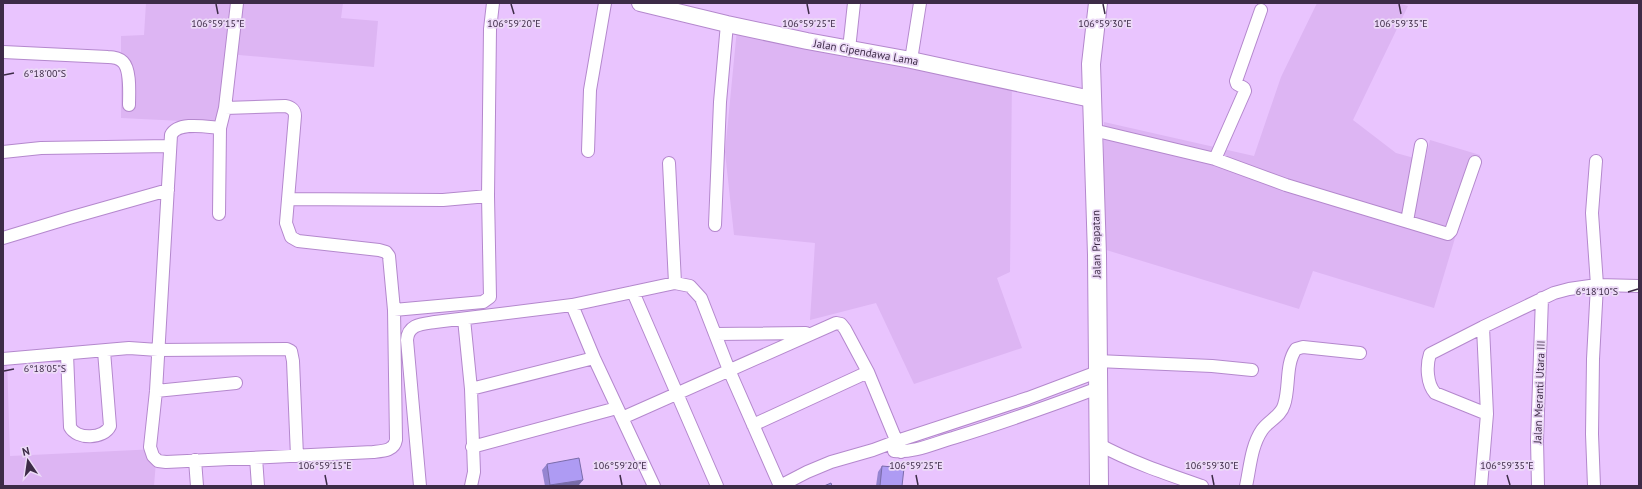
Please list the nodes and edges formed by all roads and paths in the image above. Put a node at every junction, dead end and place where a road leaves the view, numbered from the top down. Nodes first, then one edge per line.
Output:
1 (237, 3) edge
2 (494, 3) edge
3 (605, 3) edge
4 (640, 3) edge
5 (854, 3) edge
6 (920, 3) edge
7 (1098, 3) edge
8 (1261, 10) dead end
9 (727, 24) junction
10 (850, 49) junction
11 (3, 52) edge
12 (911, 60) junction
13 (1091, 99) junction
14 (129, 105) dead end
15 (225, 108) junction
16 (220, 128) junction
17 (1093, 130) junction
18 (1421, 145) dead end
19 (170, 146) junction
20 (588, 151) dead end
21 (3, 152) edge
22 (1215, 159) junction
23 (1475, 162) dead end
24 (1596, 162) dead end
25 (669, 163) dead end
26 (168, 190) junction
27 (488, 196) junction
28 (288, 199) junction
29 (219, 214) dead end
30 (1407, 221) junction
31 (715, 226) dead end
32 (3, 238) edge
33 (675, 283) junction
34 (1597, 285) junction
35 (1639, 286) edge
36 (633, 292) junction
37 (1542, 298) junction
38 (572, 305) junction
39 (394, 310) junction
40 (464, 319) junction
41 (1482, 326) junction
42 (810, 333) junction
43 (715, 334) junction
44 (104, 350) junction
45 (158, 350) junction
46 (67, 354) junction
47 (1360, 354) dead end
48 (594, 358) junction
49 (3, 359) edge
50 (730, 370) junction
51 (1252, 370) dead end
52 (868, 372) junction
53 (1097, 374) junction
54 (236, 383) dead end
55 (471, 389) junction
56 (156, 391) junction
57 (678, 394) junction
58 (990, 410) junction
59 (620, 413) junction
60 (1487, 414) junction
61 (996, 424) junction
62 (753, 425) junction
63 (1098, 444) junction
64 (899, 446) junction
65 (472, 447) junction
66 (297, 456) junction
67 (256, 458) junction
68 (195, 460) junction
69 (197, 486) edge
70 (258, 486) edge
71 (420, 486) edge
72 (471, 486) edge
73 (654, 486) edge
74 (716, 486) edge
75 (780, 486) edge
76 (1099, 486) edge
77 (1202, 486) edge
78 (1246, 486) edge
79 (1481, 486) edge
80 (1538, 486) edge
81 (1594, 486) edge

1 - 15 street
2 - 27 street
3 - 20 street
4 - 9 street, Jalan Cipendawa Lama
5 - 10 street
6 - 12 street
7 - 13 main road, Jalan Prapatan
8 - 22 street
9 - 10 street, Jalan Cipendawa Lama
9 - 31 street
10 - 12 street, Jalan Cipendawa Lama
11 - 14 street
12 - 13 street, Jalan Cipendawa Lama
13 - 17 main road, Jalan Prapatan
15 - 16 street
15 - 28 street
16 - 19 street
16 - 29 street
17 - 22 street
17 - 53 main road, Jalan Prapatan
18 - 30 street
19 - 21 street
19 - 26 street
22 - 30 street
23 - 30 street
24 - 34 street
25 - 33 street
26 - 32 street
26 - 45 street
27 - 28 street
27 - 39 street
28 - 39 street
33 - 36 street
33 - 43 street
34 - 35 street
34 - 37 street
34 - 81 street
36 - 38 street
36 - 57 street
37 - 41 street
37 - 80 street, Jalan Meranti Utara III
38 - 40 street
38 - 48 street
39 - 66 street
40 - 55 street
40 - 71 street
41 - 60 street
41 - 60 street
42 - 43 street
42 - 50 street
42 - 52 street
43 - 50 street
44 - 45 street
44 - 46 street
44 - 46 street
45 - 56 street
45 - 66 street
46 - 49 street
47 - 78 street
48 - 55 street
48 - 59 street
50 - 57 street
50 - 62 street
51 - 53 street
52 - 62 street
52 - 64 street
53 - 58 street
53 - 61 street
53 - 63 main road, Jalan Prapatan
54 - 56 street
55 - 65 street
56 - 68 street
57 - 59 street
57 - 74 street
58 - 61 street
58 - 64 street
59 - 65 street
59 - 73 street
60 - 79 street
61 - 64 street
62 - 75 street
63 - 76 main road, Jalan Prapatan
63 - 77 street
64 - 75 street
65 - 72 street
66 - 67 street
67 - 68 street
67 - 70 street
68 - 69 street

